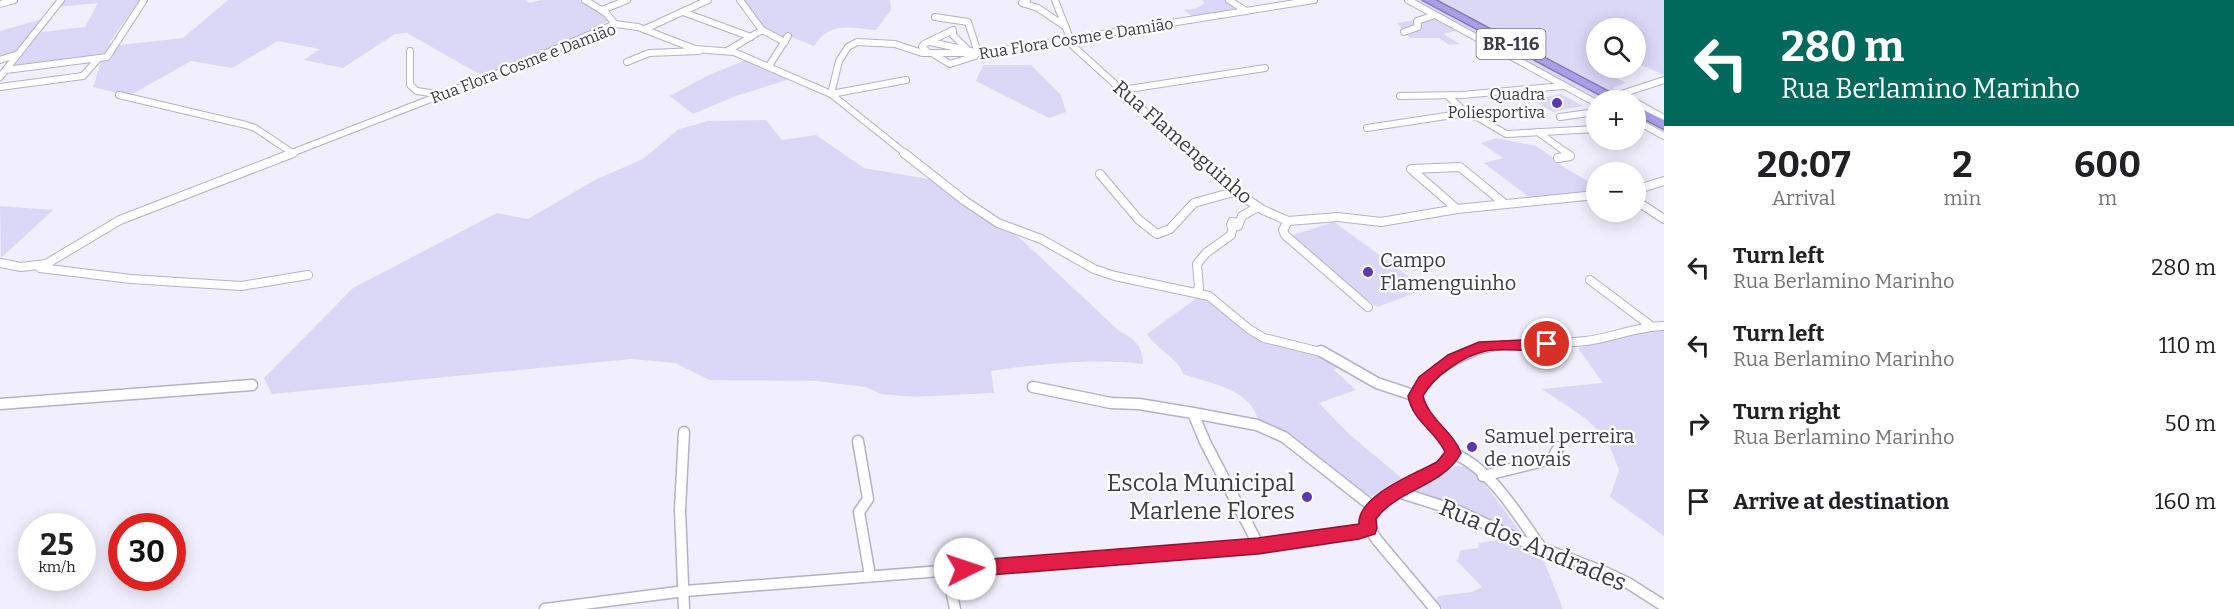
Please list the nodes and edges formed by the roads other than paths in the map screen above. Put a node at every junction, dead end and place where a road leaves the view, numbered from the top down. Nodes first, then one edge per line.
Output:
1 (14, 0) edge
2 (62, 0) edge
3 (144, 0) edge
4 (585, 0) edge
5 (627, 0) edge
6 (708, 0) edge
7 (740, 0) edge
8 (1027, 0) edge
9 (1055, 0) edge
10 (1229, 0) edge
11 (1314, 0) edge
12 (1408, 0) edge
13 (1428, 0) edge
14 (1287, 2) edge
15 (0, 4) edge
16 (602, 10) junction
17 (1246, 11) junction
18 (683, 12) junction
19 (1435, 15) junction
20 (935, 17) dead end
21 (615, 24) junction
22 (1063, 25) junction
23 (645, 29) junction
24 (762, 30) junction
25 (1404, 32) dead end
26 (751, 37) junction
27 (1068, 39) junction
28 (929, 42) junction
29 (701, 50) junction
30 (968, 50) junction
31 (410, 51) dead end
32 (727, 51) junction
33 (930, 53) junction
34 (981, 53) junction
35 (19, 54) junction
36 (98, 59) junction
37 (0, 60) edge
38 (627, 62) dead end
39 (769, 66) junction
40 (1265, 68) dead end
41 (6, 70) junction
42 (0, 77) edge
43 (906, 80) dead end
44 (1664, 80) edge
45 (1564, 86) junction
46 (0, 87) edge
47 (1122, 90) junction
48 (1603, 90) edge
49 (1636, 90) edge
50 (441, 94) junction
51 (831, 94) junction
52 (119, 95) dead end
53 (1400, 96) dead end
54 (1448, 96) junction
55 (1586, 98) edge
56 (1646, 108) edge
57 (1586, 113) edge
58 (1464, 114) junction
59 (1646, 115) edge
60 (1560, 117) dead end
61 (1664, 118) edge
62 (1664, 125) edge
63 (1648, 127) edge
64 (1366, 128) dead end
65 (1586, 130) edge
66 (1538, 132) junction
67 (1664, 136) edge
68 (291, 152) junction
69 (1558, 158) dead end
70 (1100, 174) dead end
71 (1664, 181) edge
72 (1646, 187) edge
73 (1237, 191) junction
74 (1586, 196) edge
75 (1505, 204) junction
76 (1258, 207) junction
77 (1646, 207) edge
78 (1457, 209) junction
79 (1664, 219) edge
80 (1288, 221) junction
81 (0, 264) edge
82 (37, 267) junction
83 (308, 275) dead end
84 (1590, 280) dead end
85 (1196, 291) junction
86 (1368, 307) dead end
87 (1651, 326) junction
88 (1664, 326) edge
89 (252, 385) dead end
90 (1033, 387) dead end
91 (1416, 396) junction
92 (0, 404) edge
93 (1193, 413) junction
94 (684, 432) dead end
95 (858, 441) dead end
96 (1559, 447) dead end
97 (1453, 453) junction
98 (1484, 476) junction
99 (1398, 492) junction
100 (1373, 507) junction
101 (1369, 528) junction
102 (1258, 546) junction
103 (1540, 546) junction
104 (947, 570) junction
105 (870, 576) junction
106 (685, 591) junction
107 (1664, 606) edge
108 (544, 609) edge
109 (684, 609) edge
110 (955, 609) edge
111 (1435, 609) edge

1 - 15 street
2 - 35 street
3 - 36 street
4 - 16 street
5 - 16 street
6 - 18 street
7 - 24 street
8 - 22 street
9 - 22 street
10 - 17 street
11 - 14 street, Rua Flora Cosme e Damião
12 - 19 street
13 - 48 highway, BR-116
14 - 17 street, Rua Flora Cosme e Damião
16 - 21 street
17 - 27 street, Rua Flora Cosme e Damião
18 - 23 street
18 - 26 street
19 - 25 street
19 - 45 street
20 - 34 street
21 - 23 street, Rua Flora Cosme e Damião
21 - 50 street, Rua Flora Cosme e Damião
22 - 27 street
23 - 29 street, Rua Flora Cosme e Damião
24 - 26 street
24 - 39 street
26 - 32 street
27 - 34 street, Rua Flora Cosme e Damião
27 - 47 street, Rua Flamenguinho
28 - 30 street
28 - 30 street
28 - 33 street
29 - 32 street, Rua Flora Cosme e Damião
29 - 38 street
30 - 34 street
31 - 50 street
32 - 39 street, Rua Flora Cosme e Damião
33 - 34 street, Rua Flora Cosme e Damião
33 - 34 street
33 - 51 street, Rua Flora Cosme e Damião
35 - 37 street
35 - 41 street
36 - 41 street
36 - 46 street
39 - 51 street, Rua Flora Cosme e Damião
40 - 47 street
41 - 42 street
43 - 51 street
44 - 49 street
45 - 54 street
45 - 55 street
47 - 73 street, Rua Flamenguinho
50 - 68 street, Rua Flora Cosme e Damião
51 - 85 street
52 - 68 street
53 - 54 street
54 - 58 street
56 - 61 street
57 - 60 street
58 - 64 street
58 - 66 street
59 - 62 highway
63 - 67 street
65 - 66 street
66 - 69 street
68 - 82 street, Rua Flora Cosme e Damião
70 - 73 street
71 - 72 street
73 - 76 street, Rua Flamenguinho
74 - 75 street, Rua Flamenguinho
75 - 78 street, Rua Flamenguinho
75 - 78 street
76 - 80 street, Rua Flamenguinho
76 - 85 street
77 - 79 street
78 - 80 street, Rua Flamenguinho
80 - 86 street
81 - 82 street
82 - 83 street
84 - 87 street
85 - 91 street
87 - 88 street
87 - 91 street
89 - 92 street
90 - 93 street
91 - 97 street
93 - 100 street
93 - 102 street
94 - 106 street
95 - 105 street
96 - 98 street
97 - 98 street
97 - 99 street
98 - 103 street
99 - 100 street
99 - 103 street, Rua dos Andrades
100 - 101 street
101 - 102 street
101 - 111 street
102 - 104 street
103 - 107 street, Rua dos Andrades
104 - 105 street
104 - 110 street
105 - 106 street
106 - 108 street
106 - 109 street

